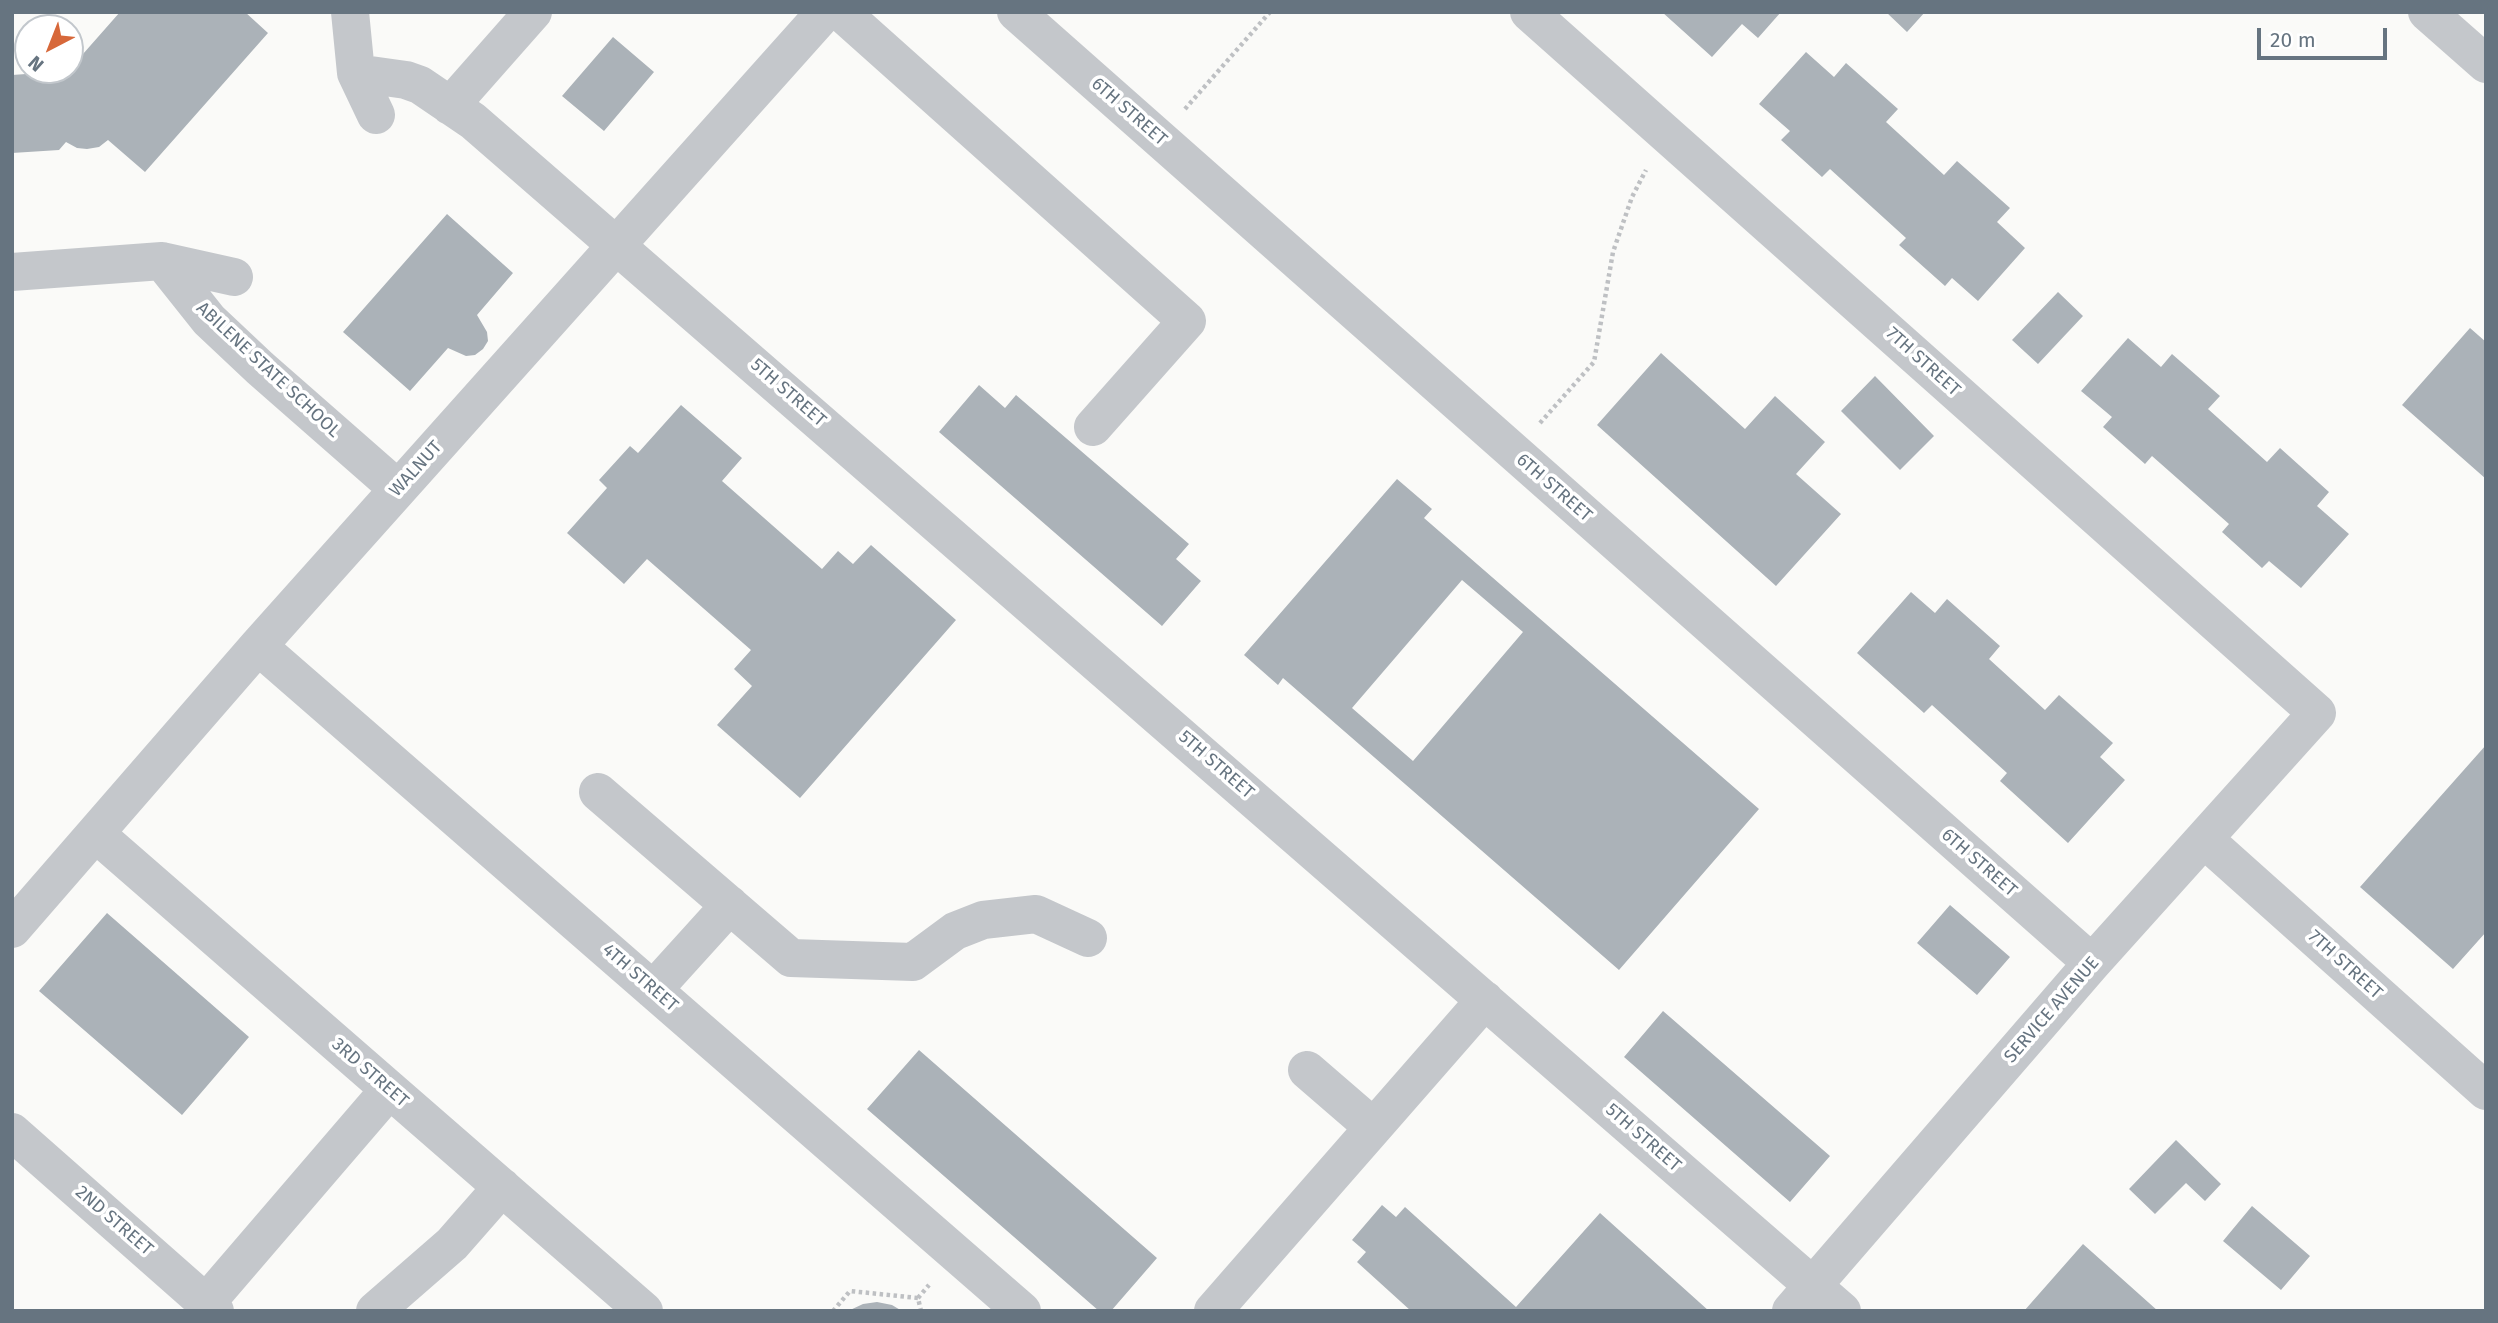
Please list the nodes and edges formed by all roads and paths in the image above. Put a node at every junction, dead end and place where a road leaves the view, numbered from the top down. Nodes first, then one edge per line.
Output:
1 (349, 12) edge
2 (533, 12) edge
3 (825, 12) edge
4 (841, 12) edge
5 (1016, 12) edge
6 (1270, 12) edge
7 (1529, 12) edge
8 (2427, 12) edge
9 (2486, 64) edge
10 (356, 73) junction
11 (461, 113) junction
12 (376, 115) dead end
13 (1670, 137) junction
14 (1158, 138) junction
15 (618, 245) junction
16 (162, 261) junction
17 (12, 272) edge
18 (234, 277) dead end
19 (1093, 427) dead end
20 (1514, 452) junction
21 (398, 488) junction
22 (258, 646) junction
23 (2317, 713) joint
24 (598, 792) dead end
25 (96, 834) junction
26 (2204, 839) junction
27 (730, 905) junction
28 (12, 929) edge
29 (1088, 938) dead end
30 (2092, 963) junction
31 (653, 990) junction
32 (1485, 1000) junction
33 (1307, 1070) dead end
34 (389, 1090) junction
35 (2486, 1091) edge
36 (1373, 1127) junction
37 (12, 1132) edge
38 (502, 1188) junction
39 (1802, 1298) edge
40 (211, 1307) edge
41 (375, 1311) edge
42 (644, 1311) edge
43 (833, 1311) edge
44 (921, 1311) edge
45 (1022, 1311) edge
46 (1213, 1311) edge
47 (1842, 1311) edge

1 - 10 street
2 - 11 street
3 - 15 street, WALNUT
4 - 19 street
5 - 14 street, 6TH STREET
6 - 14 path
7 - 13 street, 7TH STREET
8 - 9 street
10 - 11 street
10 - 12 street
11 - 15 street
13 - 20 path
13 - 23 street, 7TH STREET
14 - 20 street, 6TH STREET
15 - 21 street, WALNUT
15 - 32 street, 5TH STREET
16 - 17 street
16 - 18 street
16 - 21 street, ABILENE STATE SCHOOL
20 - 30 street, 6TH STREET
21 - 22 street, WALNUT
22 - 25 street, WALNUT
22 - 31 street, 4TH STREET
23 - 26 street, SERVICE AVENUE
24 - 27 street
25 - 28 street, WALNUT
25 - 34 street, 3RD STREET
26 - 30 street, SERVICE AVENUE
26 - 35 street, 7TH STREET
27 - 29 street
27 - 31 street
30 - 39 street, SERVICE AVENUE
31 - 45 street, 4TH STREET
32 - 36 street
32 - 39 street, 5TH STREET
33 - 36 street
34 - 38 street, 3RD STREET
34 - 40 street
36 - 46 street
37 - 40 street, 2ND STREET
38 - 41 street
38 - 42 street, 3RD STREET
39 - 47 street
43 - 44 path

